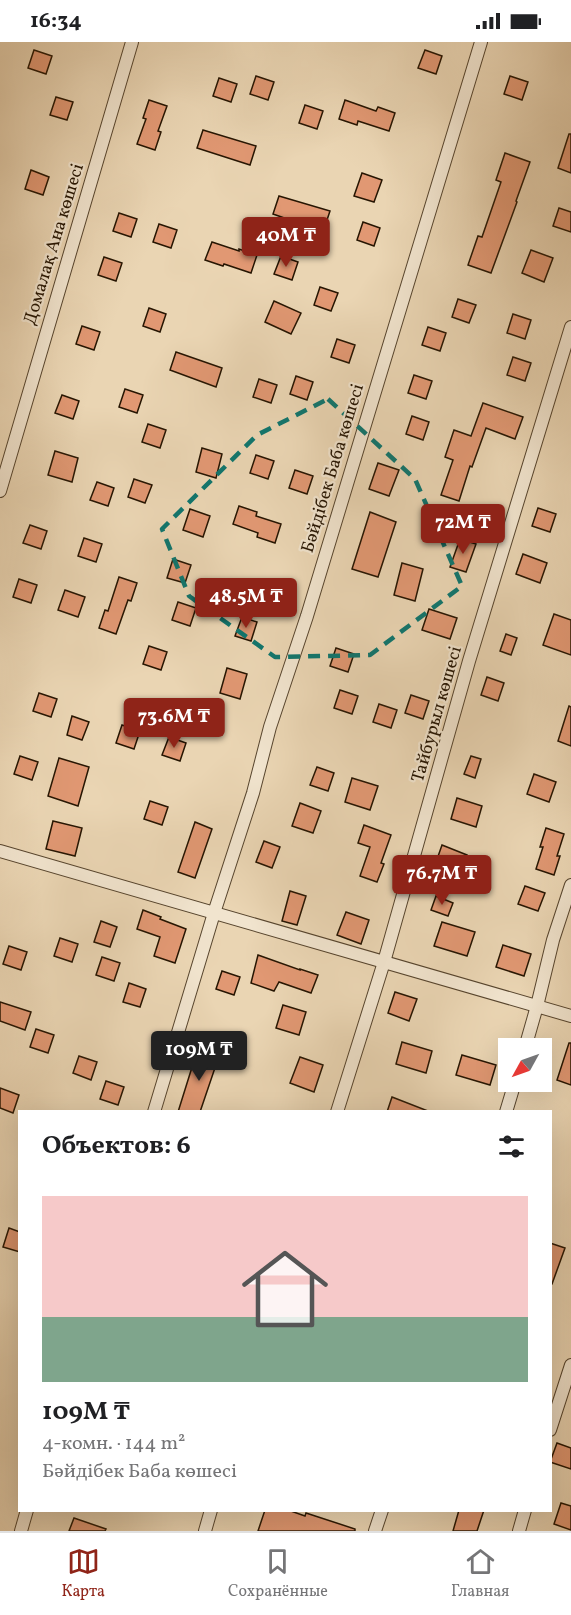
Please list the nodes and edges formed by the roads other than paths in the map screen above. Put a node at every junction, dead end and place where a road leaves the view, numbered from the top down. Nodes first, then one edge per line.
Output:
1 (132, 42) edge
2 (481, 42) edge
3 (571, 327) edge
4 (0, 491) edge
5 (0, 851) edge
6 (571, 885) edge
7 (214, 913) junction
8 (384, 962) junction
9 (537, 1006) junction
10 (571, 1016) edge
11 (528, 1038) edge
12 (512, 1092) edge
13 (155, 1110) edge
14 (338, 1110) edge
15 (507, 1110) edge
16 (571, 1365) edge
17 (552, 1424) edge
18 (26, 1512) edge
19 (210, 1512) edge
20 (381, 1512) edge
21 (524, 1512) edge
22 (21, 1531) edge
23 (205, 1531) edge
24 (375, 1531) edge
25 (519, 1531) edge

1 - 4 street, Домалақ Ана көшесі
2 - 7 street, Бәйдібек Баба көшесі
3 - 8 street, Тайбурыл көшесі
5 - 7 street
6 - 9 street
7 - 8 street
7 - 13 street, Бәйдібек Баба көшесі
8 - 9 street
8 - 14 street, Тайбурыл көшесі
9 - 10 street
9 - 11 street
12 - 15 street
16 - 17 street
18 - 22 street
19 - 23 street
20 - 24 street
21 - 25 street

